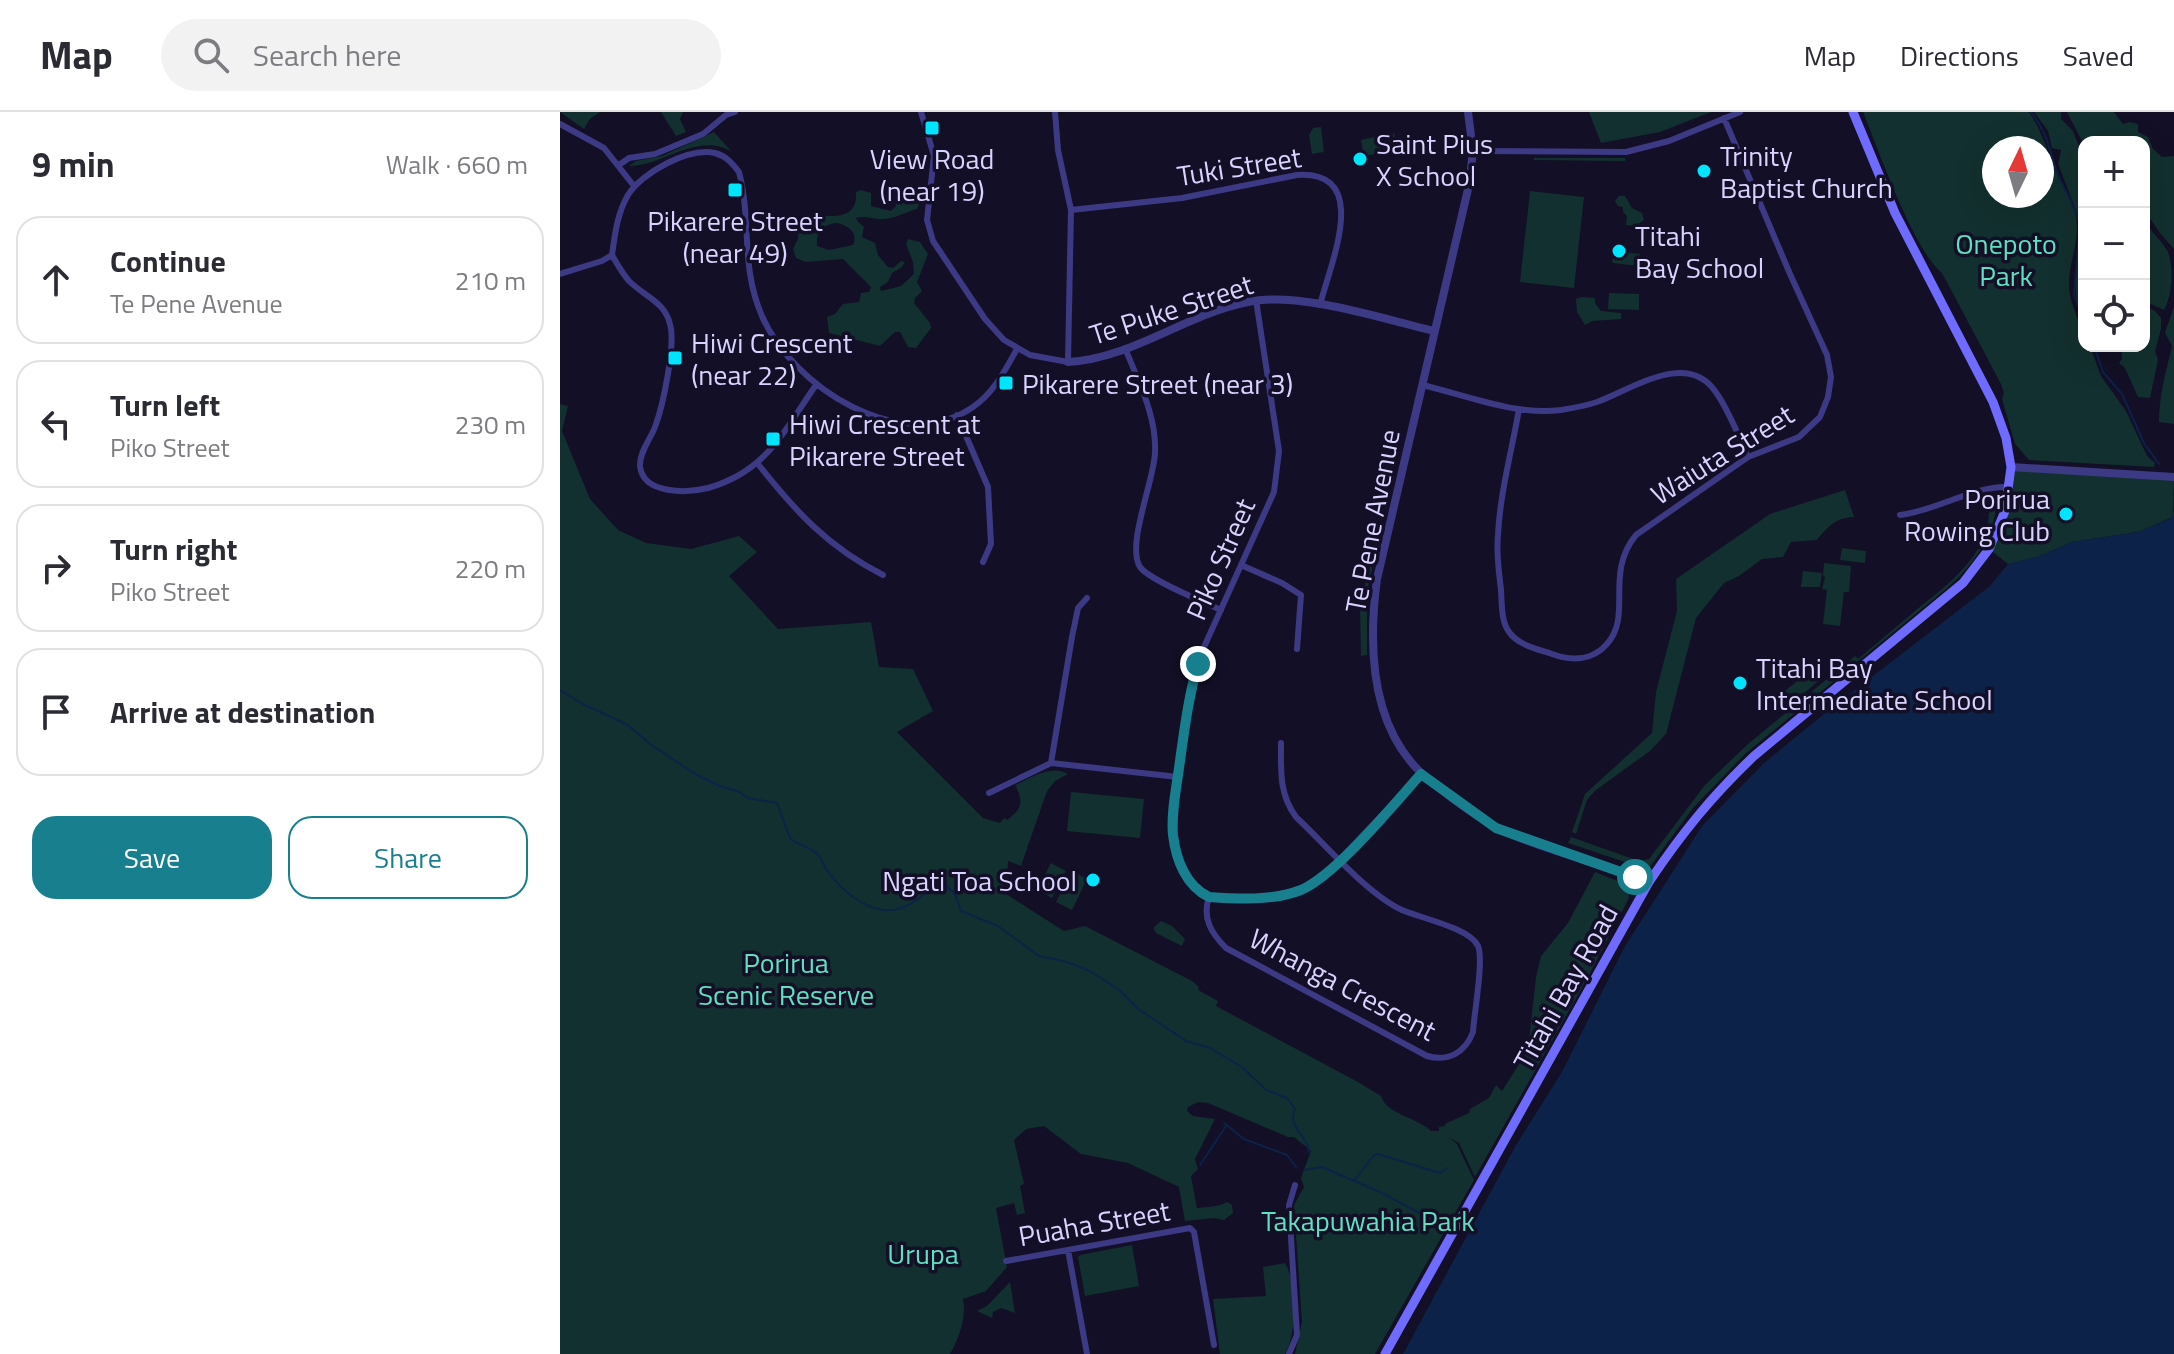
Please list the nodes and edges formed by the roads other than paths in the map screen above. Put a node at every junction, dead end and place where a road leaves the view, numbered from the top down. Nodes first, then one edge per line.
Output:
1 (735, 112) edge
2 (921, 112) edge
3 (1055, 112) edge
4 (1468, 112) edge
5 (1740, 112) edge
6 (1853, 112) edge
7 (1724, 118) junction
8 (560, 124) edge
9 (1473, 151) junction
10 (619, 165) junction
11 (634, 186) junction
12 (1071, 210) junction
13 (612, 255) junction
14 (560, 274) edge
15 (1256, 300) junction
16 (1320, 305) junction
17 (1435, 331) junction
18 (1125, 348) junction
19 (1017, 349) junction
20 (1068, 362) junction
21 (816, 385) junction
22 (1422, 385) junction
23 (1519, 409) junction
24 (957, 415) junction
25 (1748, 457) junction
26 (758, 464) junction
27 (2011, 467) junction
28 (2174, 477) edge
29 (2010, 487) junction
30 (1900, 515) dead end
31 (983, 562) dead end
32 (1241, 565) junction
33 (883, 575) dead end
34 (1087, 598) dead end
35 (1221, 610) junction
36 (1297, 649) dead end
37 (1281, 743) dead end
38 (1051, 763) junction
39 (1421, 774) junction
40 (1178, 777) junction
41 (989, 793) dead end
42 (1341, 859) junction
43 (1649, 882) junction
44 (1209, 897) junction
45 (1295, 1185) dead end
46 (1068, 1250) junction
47 (1006, 1261) dead end
48 (1214, 1345) dead end
49 (1087, 1354) edge
50 (1289, 1354) edge
51 (1385, 1354) edge

1 - 10 street
2 - 19 street
3 - 12 street
4 - 9 street, Te Pene Avenue
5 - 7 street
6 - 27 main road, Titahi Bay Road
7 - 9 street
7 - 25 street, Waiuta Street
8 - 10 street
9 - 17 street, Te Pene Avenue
10 - 11 street
11 - 13 street
11 - 21 street
12 - 16 street, Tuki Street
12 - 20 street
13 - 14 street
13 - 26 street
15 - 16 street, Te Puke Street
15 - 18 street, Te Puke Street
15 - 32 street, Piko Street
16 - 17 street, Te Puke Street
17 - 22 street, Te Pene Avenue
18 - 20 street, Te Puke Street
18 - 35 street
19 - 20 street, Te Puke Street
19 - 24 street
21 - 24 street
21 - 26 street
22 - 23 street
22 - 39 street, Te Pene Avenue
23 - 25 street
23 - 25 street, Waiuta Street
24 - 31 street
26 - 33 street
27 - 28 street
27 - 29 main road, Titahi Bay Road
29 - 30 street
29 - 43 main road, Titahi Bay Road
32 - 35 street, Piko Street
32 - 36 street
34 - 38 street
35 - 40 street, Piko Street
37 - 42 street
38 - 40 street
38 - 41 street
39 - 42 street
39 - 43 street, Te Pene Avenue
40 - 44 street, Piko Street
42 - 44 street
42 - 44 street, Whanga Crescent
43 - 51 main road, Titahi Bay Road
45 - 50 street
46 - 47 street, Puaha Street
46 - 48 street, Puaha Street
46 - 49 street

